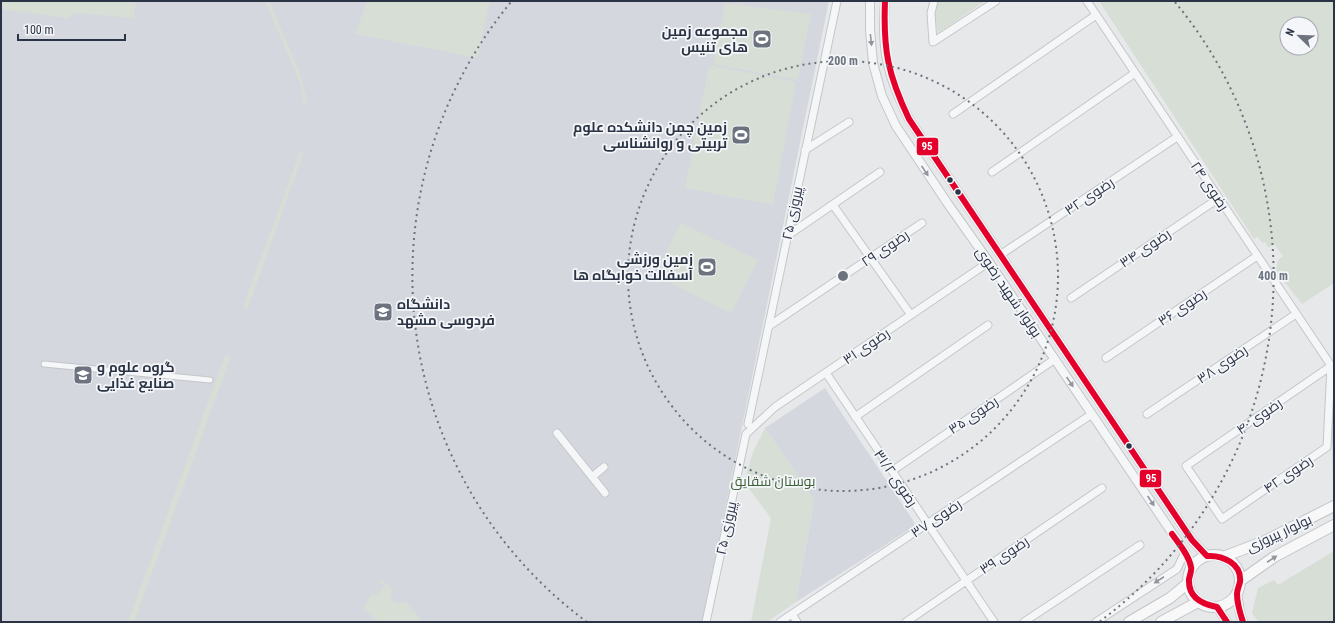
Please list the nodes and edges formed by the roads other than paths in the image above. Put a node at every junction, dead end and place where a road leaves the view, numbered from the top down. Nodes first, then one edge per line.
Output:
1 (837, 1) edge
2 (870, 1) edge
3 (885, 1) edge
4 (934, 1) edge
5 (996, 1) edge
6 (1086, 1) edge
7 (1096, 15) junction
8 (1135, 73) junction
9 (953, 114) dead end
10 (849, 122) dead end
11 (1177, 137) junction
12 (805, 150) junction
13 (880, 172) dead end
14 (992, 172) dead end
15 (1219, 198) junction
16 (833, 205) junction
17 (922, 223) dead end
18 (787, 236) junction
19 (1000, 255) junction
20 (1257, 256) junction
21 (870, 258) junction
22 (989, 262) junction
23 (1071, 298) dead end
24 (1296, 314) junction
25 (911, 315) junction
26 (988, 325) dead end
27 (768, 326) junction
28 (1106, 358) dead end
29 (1055, 359) junction
30 (44, 364) dead end
31 (1333, 368) edge
32 (826, 373) junction
33 (210, 380) dead end
34 (1092, 414) junction
35 (1147, 414) dead end
36 (855, 417) junction
37 (748, 424) dead end
38 (557, 433) dead end
39 (746, 434) joint
40 (604, 467) dead end
41 (892, 471) junction
42 (592, 477) junction
43 (1102, 488) dead end
44 (605, 493) dead end
45 (1334, 506) edge
46 (1222, 519) joint
47 (927, 523) junction
48 (1334, 525) edge
49 (1140, 545) dead end
50 (1185, 552) junction
51 (1207, 556) junction
52 (1223, 556) junction
53 (1192, 568) junction
54 (966, 581) junction
55 (1240, 581) junction
56 (1188, 583) junction
57 (1237, 592) junction
58 (1198, 602) junction
59 (1217, 607) junction
60 (792, 614) junction
61 (706, 622) edge
62 (780, 622) edge
63 (797, 622) edge
64 (906, 622) edge
65 (994, 622) edge
66 (1024, 622) edge
67 (1096, 622) edge
68 (1129, 622) edge
69 (1161, 622) edge
70 (1227, 622) edge
71 (1243, 622) edge

1 - 12 street, پیروزی ۲۵
2 -> 22 street, بولوار شهید رضوی
3 - 19 street, بولوار شهید رضوی
4 - 5 street
6 - 7 street, رضوی ۲۴
7 - 8 street, رضوی ۲۴
7 - 9 street
8 - 11 street, رضوی ۲۴
8 - 14 street
10 - 12 street
11 - 15 street, رضوی ۲۴
11 - 19 street, رضوی ۳۲
12 - 18 street, پیروزی ۲۵
13 - 16 street
15 - 20 street, رضوی ۲۴
15 - 23 street, رضوی ۳۴
16 - 18 street
16 - 21 street
17 - 21 street, رضوی ۲۹
18 - 27 street, پیروزی ۲۵
19 - 22 street
19 - 51 street, بولوار شهید رضوی
20 - 24 street, رضوی ۲۴
20 - 28 street, رضوی ۳۶
21 - 25 street
21 - 27 street, رضوی ۲۹
22 - 25 street, رضوی ۳۱
22 - 29 street, بولوار شهید رضوی
24 - 31 street, رضوی ۲۴
24 - 35 street, رضوی ۳۸
25 - 32 street, رضوی ۳۱
26 - 36 street
27 - 37 street, پیروزی ۲۵
29 -> 34 street, بولوار شهید رضوی
29 - 41 street, رضوی ۳۵
30 - 33 street
31 - 46 street, رضوی ۴۲
31 - 46 street, رضوی ۴۰
32 - 36 street, رضوی ۳۱/۲
32 - 39 street, رضوی ۳۱
34 - 47 street, رضوی ۳۷
34 -> 50 street, بولوار شهید رضوی
36 - 41 street, رضوی ۳۱/۲
38 - 42 street
39 - 61 street, پیروزی ۲۵
40 - 42 street
41 - 47 street, رضوی ۳۱/۲
42 - 44 street
43 - 54 street, رضوی ۳۹
45 - 52 main road, بولوار پیروزی
47 - 54 street, رضوی ۳۱/۲
47 - 60 street, رضوی ۳۷
55 -> 48 main road, بولوار پیروزی
49 - 66 street
50 - 53 street, بولوار شهید رضوی
50 -> 67 street
51 - 52 main road
51 - 53 main road
52 - 55 main road
53 - 56 main road
54 - 64 street, رضوی ۳۹
54 - 65 street, رضوی ۳۱/۲
55 - 57 main road
56 - 58 main road
56 - 68 main road
57 - 59 main road
57 - 71 street
58 - 59 main road
58 - 69 main road
59 - 70 street
60 - 62 street, رضوی ۳۷
60 - 63 street

